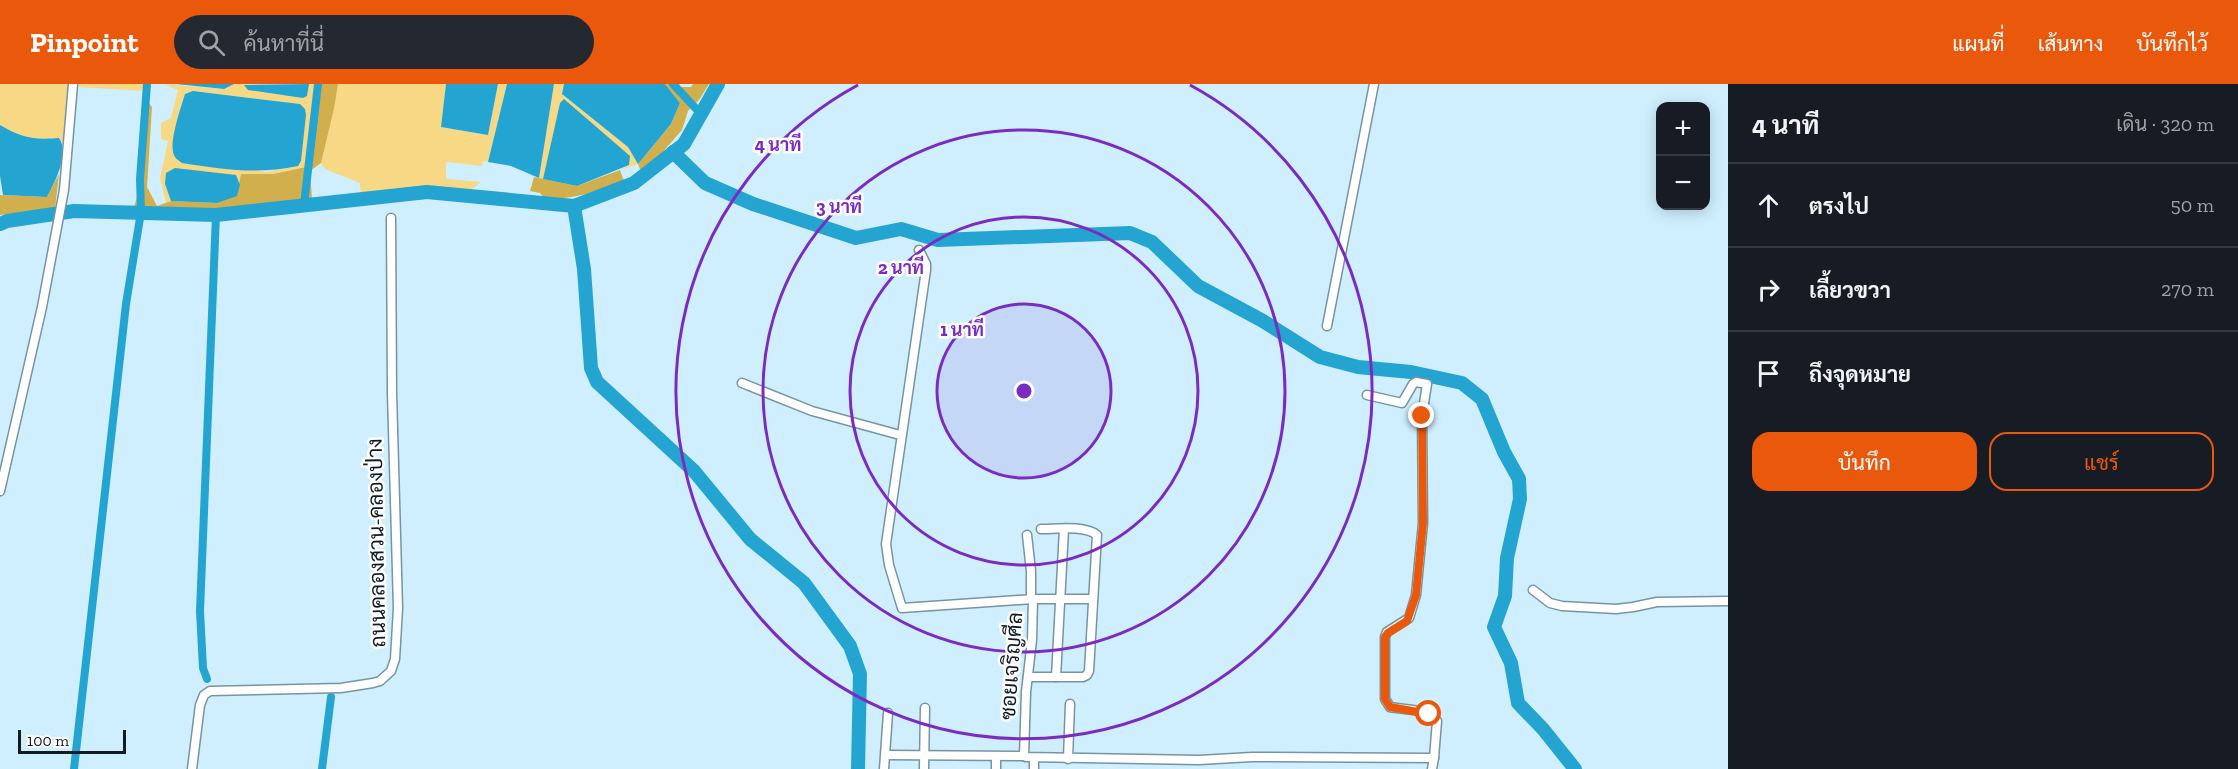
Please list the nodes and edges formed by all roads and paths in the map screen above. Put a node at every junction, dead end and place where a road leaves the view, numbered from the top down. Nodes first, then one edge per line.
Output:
1 (73, 84) edge
2 (1374, 84) edge
3 (391, 218) dead end
4 (919, 250) dead end
5 (1327, 326) dead end
6 (742, 383) dead end
7 (1367, 395) dead end
8 (900, 435) junction
9 (0, 491) edge
10 (1041, 529) dead end
11 (1064, 529) junction
12 (1027, 535) dead end
13 (1533, 590) dead end
14 (1060, 598) junction
15 (1032, 599) junction
16 (1093, 599) junction
17 (1728, 601) edge
18 (1028, 677) junction
19 (1056, 677) junction
20 (1070, 704) dead end
21 (925, 708) dead end
22 (888, 713) dead end
23 (886, 755) junction
24 (924, 756) junction
25 (1024, 756) junction
26 (996, 757) junction
27 (1434, 758) junction
28 (1034, 759) junction
29 (1068, 759) junction
30 (192, 769) edge
31 (884, 769) edge
32 (924, 769) edge
33 (996, 769) edge
34 (1034, 769) edge
35 (1432, 769) edge

1 - 9 street
2 - 5 street
3 - 30 street, ถนนคลองสวน-คลองป่าง
4 - 8 street, ซอยเจริญศีล
6 - 8 street
7 - 27 street
8 - 15 street, ซอยเจริญศีล
10 - 11 street
11 - 14 street
11 - 16 street
12 - 15 street
13 - 17 street
14 - 15 street
14 - 16 street
14 - 19 street
15 - 18 street, ซอยเจริญศีล
16 - 19 street
18 - 19 street
18 - 25 street, ซอยเจริญศีล
20 - 29 street
21 - 24 street
22 - 23 street
23 - 24 street
23 - 31 street
24 - 26 street
24 - 32 street
25 - 26 street
25 - 28 street
26 - 33 street
27 - 29 street
27 - 35 street
28 - 29 street
28 - 34 street

